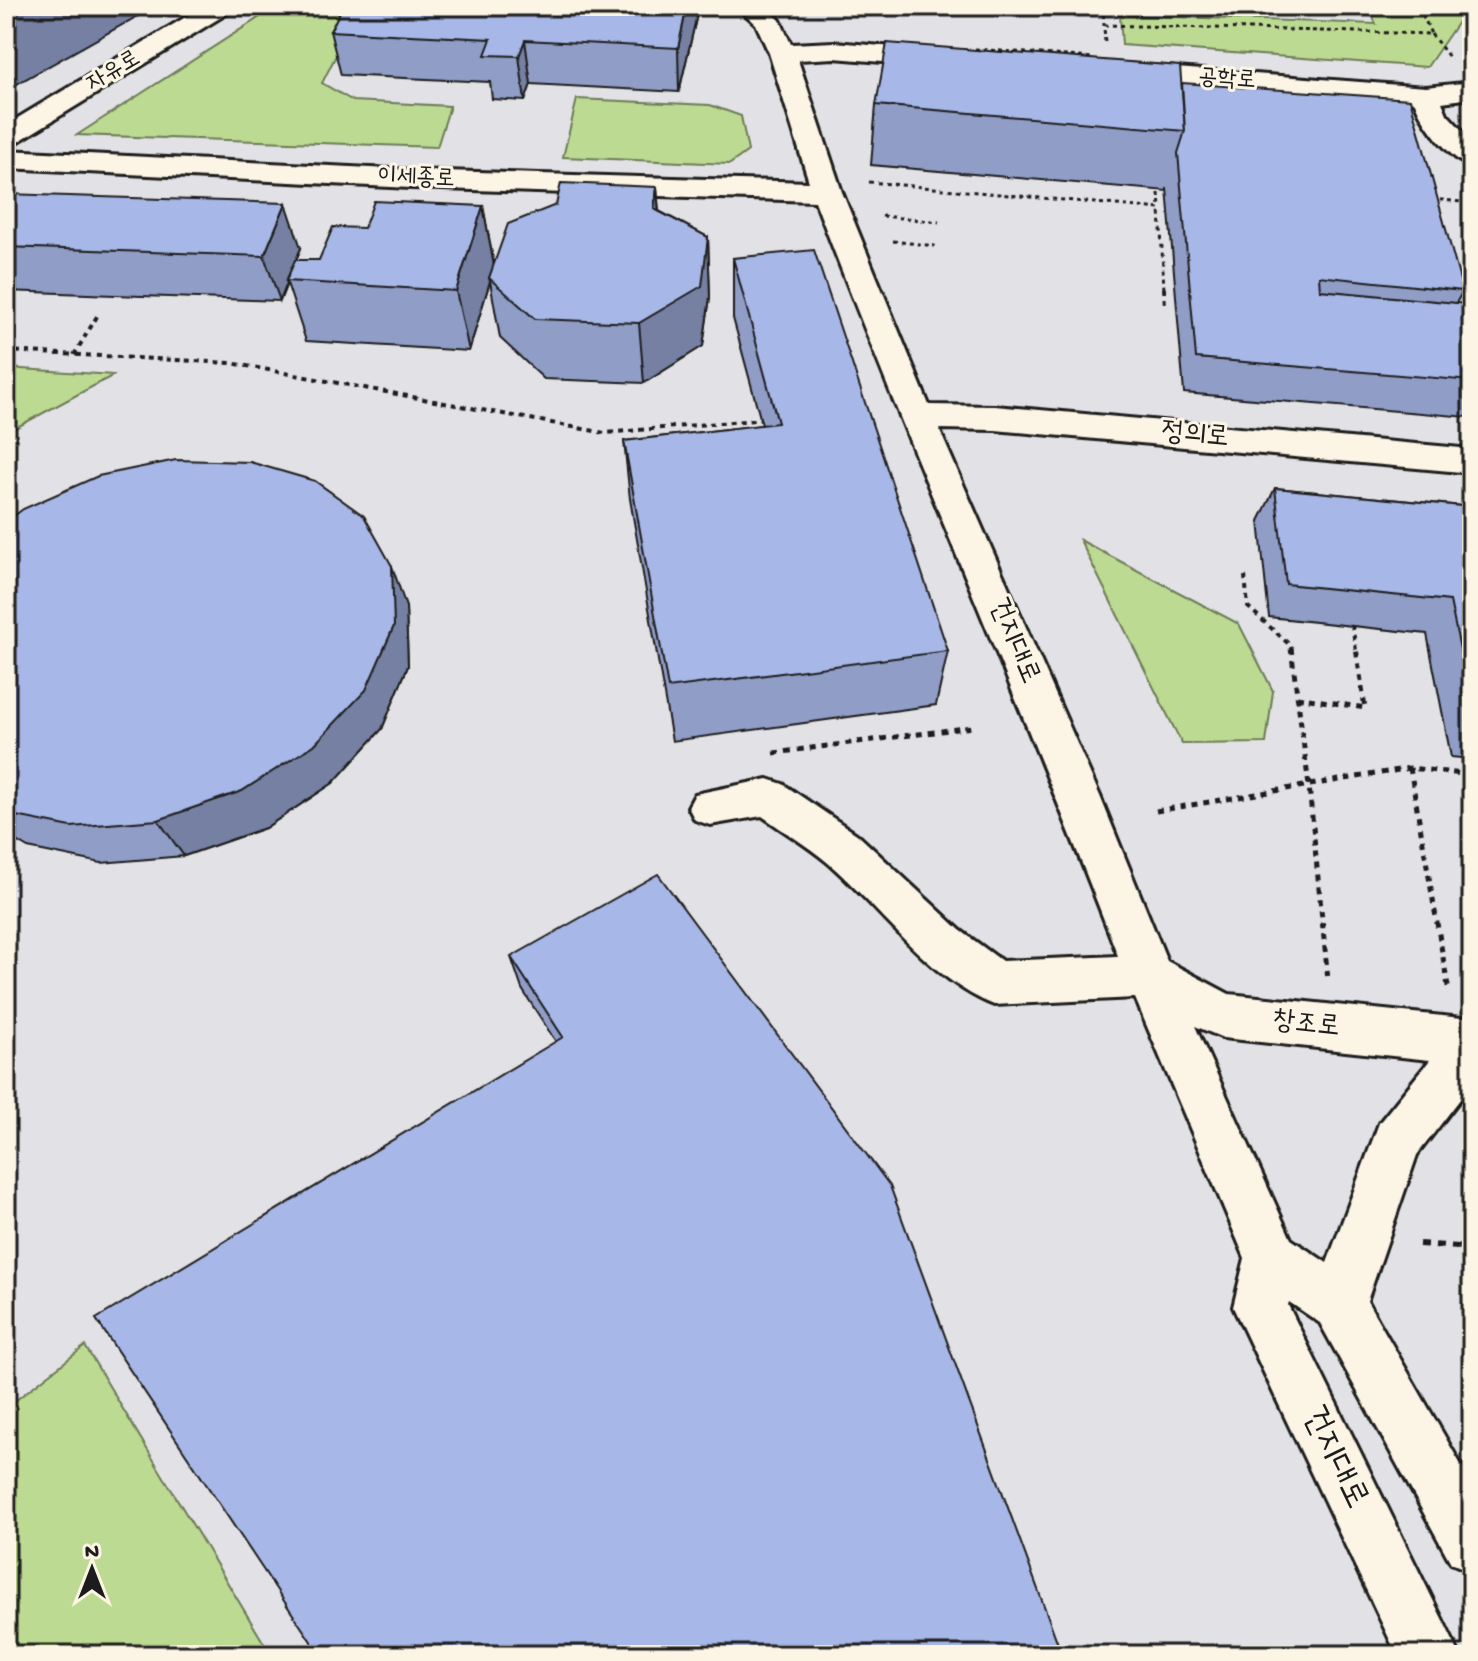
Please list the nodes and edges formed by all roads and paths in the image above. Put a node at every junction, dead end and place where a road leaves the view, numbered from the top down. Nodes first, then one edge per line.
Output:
1 (222, 6) edge
2 (1103, 6) edge
3 (1419, 6) edge
4 (763, 11) edge
5 (1104, 25) junction
6 (1431, 34) junction
7 (782, 53) junction
8 (1449, 57) dead end
9 (969, 61) edge
10 (1099, 63) joint
11 (1469, 86) edge
12 (1426, 95) junction
13 (6, 137) edge
14 (1472, 158) edge
15 (6, 159) edge
16 (869, 182) dead end
17 (827, 192) junction
18 (1159, 193) dead end
19 (1426, 198) edge
20 (1472, 203) edge
21 (1160, 209) junction
22 (882, 216) dead end
23 (939, 222) dead end
24 (893, 241) dead end
25 (935, 246) dead end
26 (1456, 288) edge
27 (1472, 290) edge
28 (1165, 307) dead end
29 (99, 313) dead end
30 (6, 351) edge
31 (74, 355) junction
32 (917, 417) junction
33 (777, 419) edge
34 (1472, 461) edge
35 (1245, 576) dead end
36 (1352, 625) edge
37 (1297, 697) junction
38 (972, 727) dead end
39 (770, 753) dead end
40 (1410, 768) junction
41 (1472, 775) edge
42 (1309, 786) junction
43 (710, 807) dead end
44 (1156, 811) dead end
45 (1149, 976) junction
46 (1328, 981) dead end
47 (1450, 995) dead end
48 (1472, 1042) edge
49 (1472, 1062) edge
50 (1419, 1244) dead end
51 (1472, 1248) edge
52 (1272, 1258) junction
53 (1339, 1304) junction
54 (1472, 1542) edge
55 (1429, 1655) edge

1 - 13 lane, 자유로
2 - 5 path
3 - 6 path
4 - 7 lane, 건지대로
5 - 6 path
5 - 10 path
6 - 8 path
7 - 9 lane
7 - 17 lane, 건지대로
10 - 12 lane, 공학로
11 - 12 lane, 공학로
12 - 14 lane
15 - 17 lane, 이세종로
16 - 21 path
17 - 32 lane, 건지대로
18 - 21 path
19 - 20 path
21 - 28 path
22 - 23 path
24 - 25 path
26 - 27 path
29 - 31 path
30 - 31 path
31 - 33 path
32 - 34 lane, 정의로
32 - 45 lane, 건지대로
35 - 37 path
36 - 37 path
37 - 42 path
38 - 39 path
40 - 41 path
40 - 42 path
40 - 47 path
42 - 44 path
42 - 46 path
43 - 45 lane
45 - 48 lane, 창조로
45 - 52 lane, 건지대로
49 - 53 lane
50 - 51 path
52 - 53 lane
52 - 55 lane, 건지대로
53 - 54 lane

